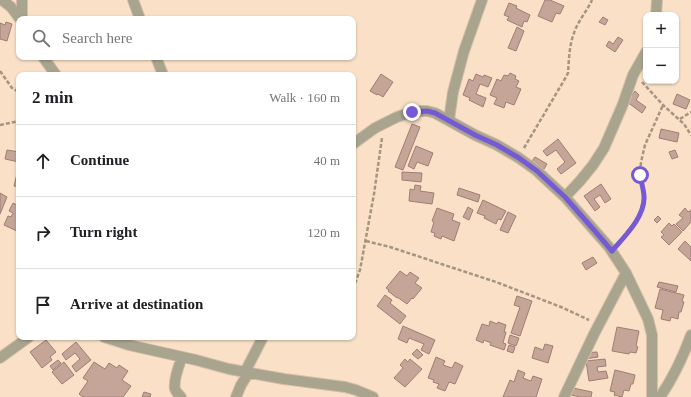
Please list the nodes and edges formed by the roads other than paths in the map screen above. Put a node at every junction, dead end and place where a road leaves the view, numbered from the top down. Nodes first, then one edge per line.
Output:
1 (2, 0) edge
2 (22, 0) edge
3 (133, 0) edge
4 (482, 0) edge
5 (657, 0) edge
6 (656, 12) edge
7 (18, 16) edge
8 (21, 16) edge
9 (139, 16) edge
10 (643, 57) edge
11 (45, 60) edge
12 (157, 60) edge
13 (54, 72) edge
14 (162, 72) edge
15 (449, 120) junction
16 (356, 142) edge
17 (565, 197) junction
18 (626, 273) junction
19 (691, 335) edge
20 (25, 340) edge
21 (113, 340) edge
22 (262, 340) edge
23 (1, 356) edge
24 (182, 356) junction
25 (247, 372) junction
26 (181, 397) edge
27 (236, 397) edge
28 (373, 397) edge
29 (564, 397) edge
30 (652, 397) edge
31 (660, 397) edge

1 - 7 street
2 - 8 street
3 - 9 street
4 - 15 street
5 - 6 street
10 - 17 street
11 - 13 street
12 - 14 street
15 - 16 street
15 - 17 street
17 - 18 street
18 - 29 street
18 - 30 street
19 - 31 street
20 - 23 street
21 - 24 street
22 - 25 street
24 - 25 street
24 - 26 street
25 - 27 street
25 - 28 street

